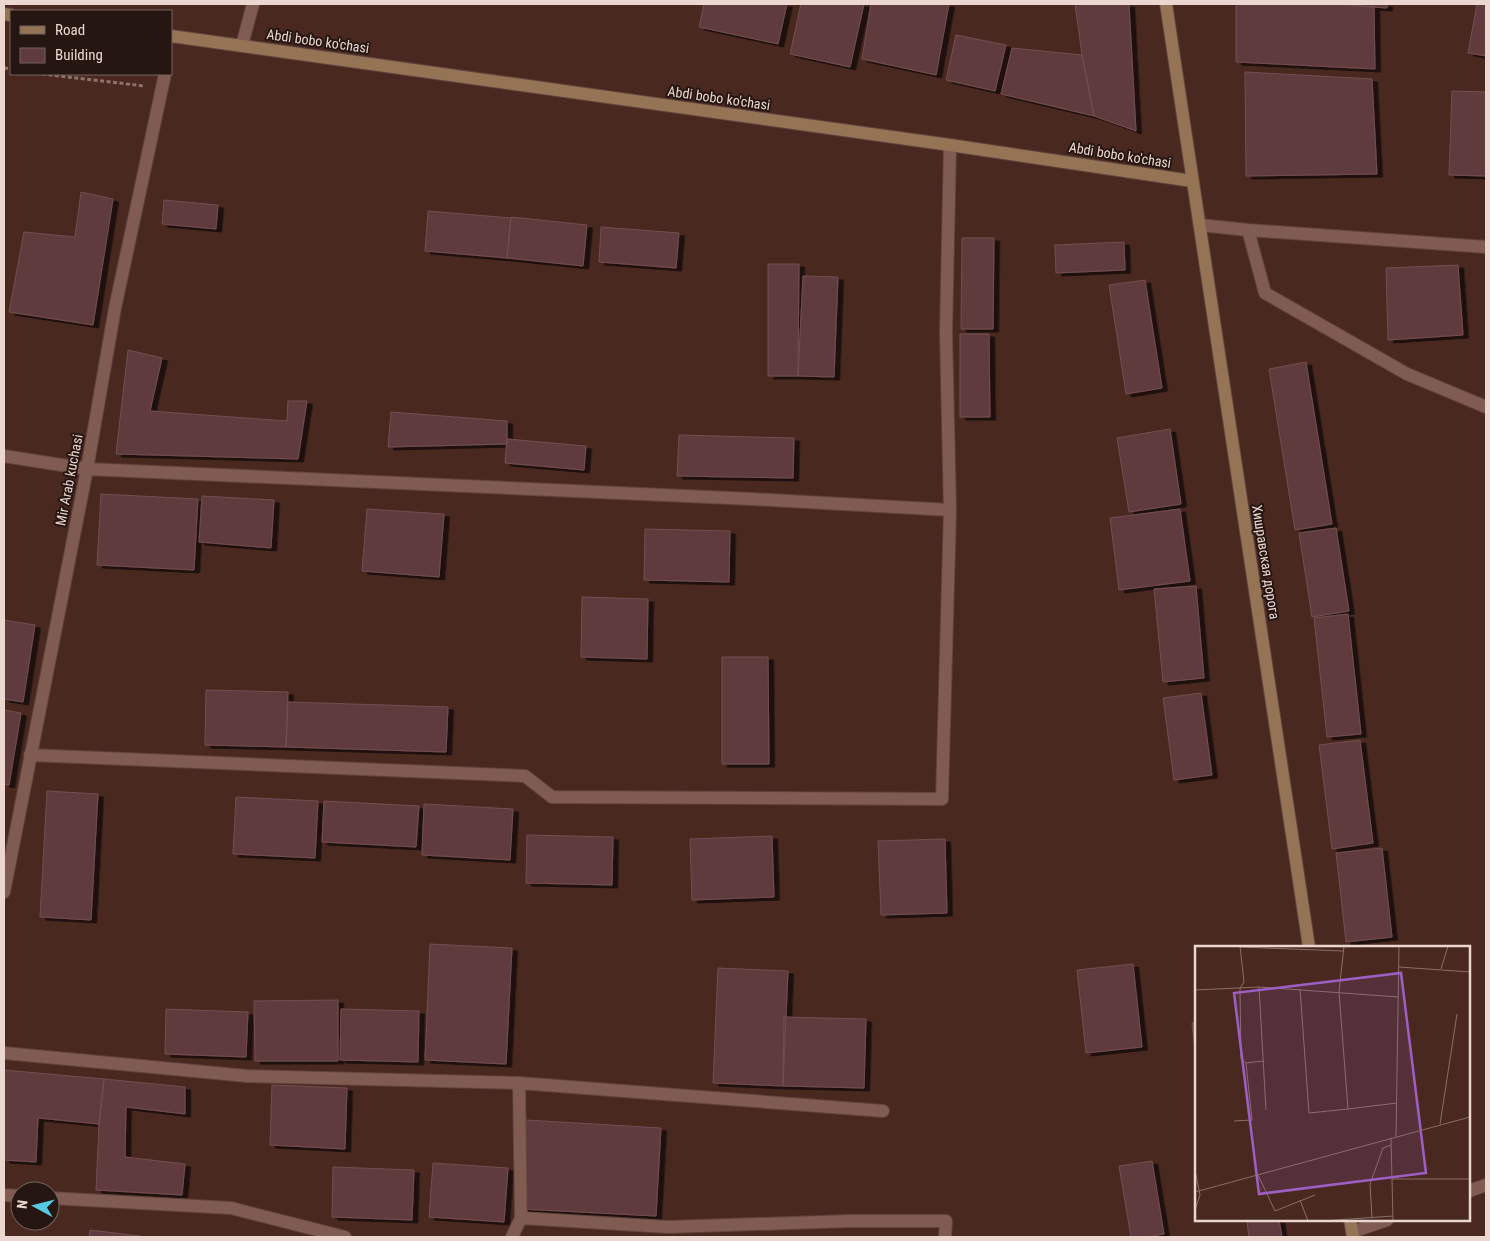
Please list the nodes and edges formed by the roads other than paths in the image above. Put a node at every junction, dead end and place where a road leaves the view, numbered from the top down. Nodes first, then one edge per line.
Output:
1 (253, 4) edge
2 (1166, 4) edge
3 (172, 38) edge
4 (242, 46) junction
5 (164, 75) edge
6 (950, 145) junction
7 (1192, 181) junction
8 (1200, 225) junction
9 (1248, 230) junction
10 (1486, 247) edge
11 (1486, 407) edge
12 (4, 456) edge
13 (87, 468) junction
14 (950, 510) junction
15 (30, 755) junction
16 (4, 892) edge
17 (1309, 946) edge
18 (4, 1053) edge
19 (519, 1083) junction
20 (882, 1111) dead end
21 (1486, 1185) edge
22 (1470, 1191) edge
23 (60, 1199) edge
24 (521, 1218) junction
25 (1384, 1221) edge
26 (1352, 1230) edge
27 (345, 1237) edge
28 (512, 1237) edge
29 (945, 1237) edge

1 - 4 street
2 - 7 main road, Хишравская дорога
3 - 4 main road
4 - 6 main road, Abdi bobo ko'chasi
5 - 13 street, Mir Arab kuchasi
6 - 7 main road, Abdi bobo ko'chasi
6 - 14 street
7 - 8 main road, Хишравская дорога
8 - 9 street
8 - 17 main road, Хишравская дорога
9 - 10 street
9 - 11 street
12 - 13 street
13 - 14 street
13 - 15 street, Mir Arab kuchasi
14 - 15 street
15 - 16 street, Mir Arab kuchasi
18 - 19 street
19 - 20 street
19 - 24 street
21 - 22 street
23 - 27 street
24 - 28 street
24 - 29 street
25 - 26 street

